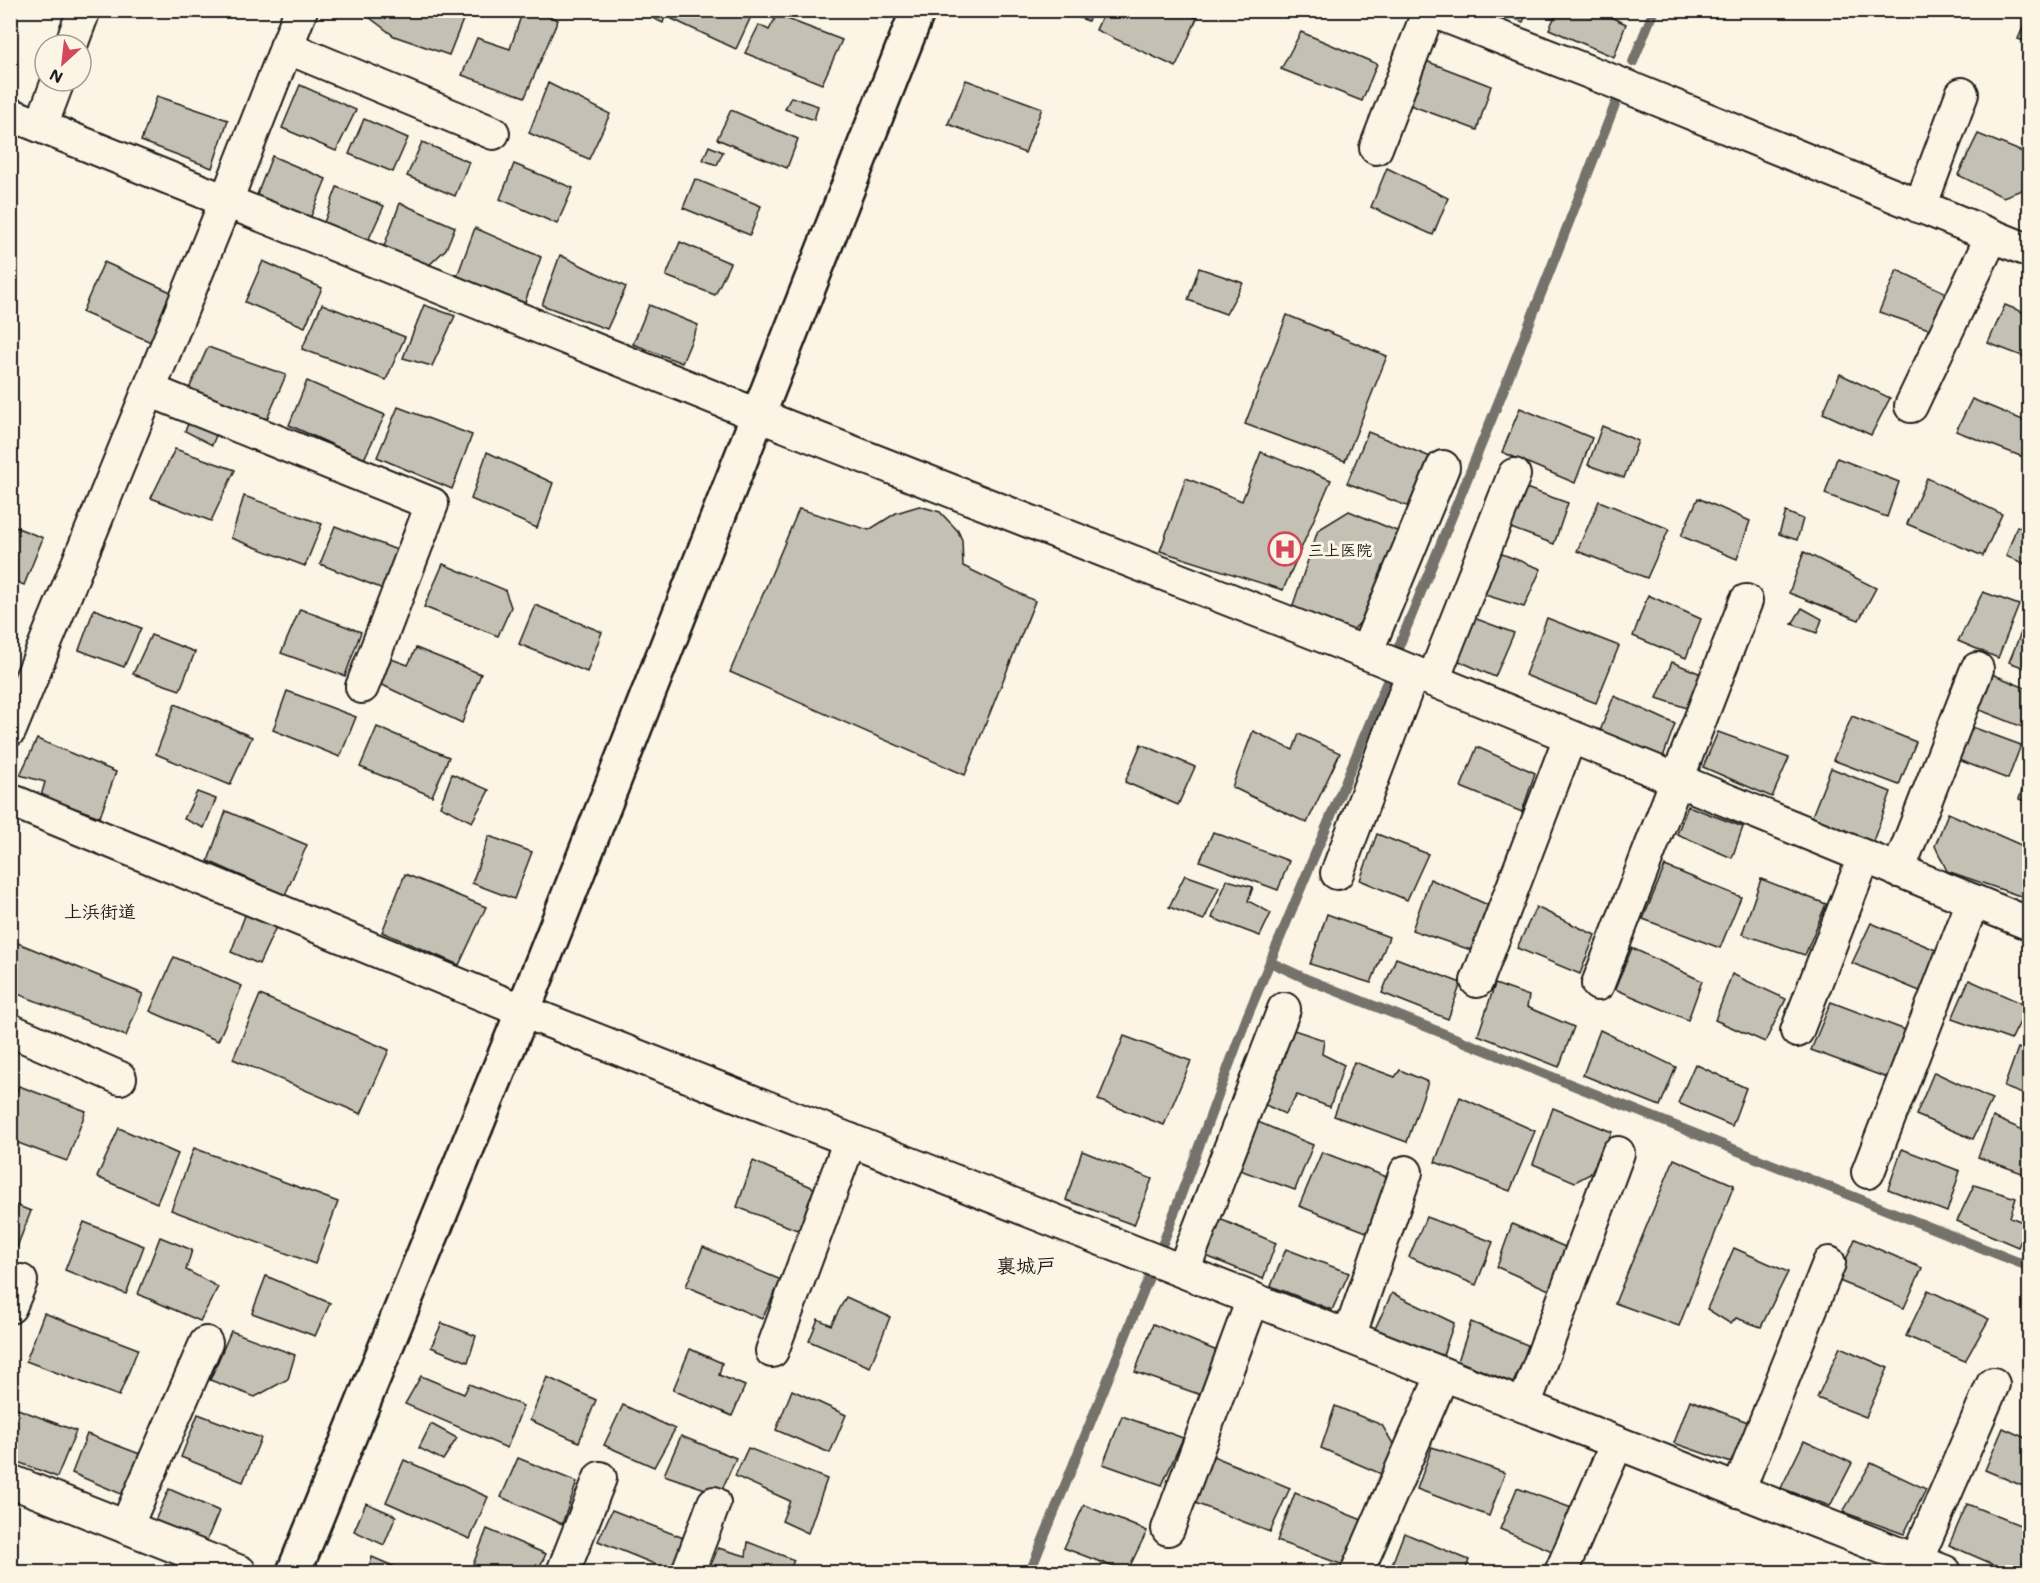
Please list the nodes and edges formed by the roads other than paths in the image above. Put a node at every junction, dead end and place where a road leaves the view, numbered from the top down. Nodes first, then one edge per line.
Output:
1 (84, 10) edge
2 (301, 10) edge
3 (918, 10) edge
4 (1430, 10) edge
5 (75, 33) edge
6 (286, 47) junction
7 (53, 93) edge
8 (1962, 94) dead end
9 (10, 114) edge
10 (41, 126) junction
11 (493, 133) dead end
12 (1376, 148) dead end
13 (226, 201) junction
14 (1920, 207) junction
15 (1992, 236) junction
16 (2030, 250) edge
17 (150, 390) junction
18 (1911, 406) dead end
19 (760, 416) junction
20 (1443, 467) dead end
21 (1514, 475) dead end
22 (1746, 600) dead end
23 (1366, 653) junction
24 (1977, 669) dead end
25 (1423, 676) junction
26 (362, 687) dead end
27 (10, 730) edge
28 (1570, 737) junction
29 (1675, 780) junction
30 (10, 800) edge
31 (1864, 857) junction
32 (1898, 871) junction
33 (1337, 873) dead end
34 (1973, 901) junction
35 (2030, 924) edge
36 (1477, 981) dead end
37 (1598, 984) dead end
38 (1284, 1010) dead end
39 (523, 1011) junction
40 (10, 1030) edge
41 (1797, 1031) dead end
42 (120, 1078) dead end
43 (850, 1140) junction
44 (1618, 1153) dead end
45 (1406, 1172) dead end
46 (1868, 1172) dead end
47 (1829, 1263) dead end
48 (1183, 1271) junction
49 (1253, 1299) junction
50 (1349, 1337) junction
51 (206, 1343) dead end
52 (772, 1351) dead end
53 (1443, 1374) junction
54 (1993, 1384) dead end
55 (1524, 1406) junction
56 (1617, 1443) junction
57 (600, 1478) dead end
58 (10, 1481) edge
59 (1738, 1491) junction
60 (714, 1503) dead end
61 (126, 1527) junction
62 (1168, 1529) dead end
63 (1916, 1561) junction
64 (240, 1572) edge
65 (294, 1572) edge
66 (563, 1572) edge
67 (688, 1572) edge
68 (1357, 1572) edge
69 (1561, 1572) edge
70 (1945, 1572) edge

1 - 5 street
2 - 6 street
3 - 19 street
4 - 12 street
4 - 14 street
6 - 11 street
6 - 13 street
7 - 10 street
8 - 14 street
9 - 10 street
10 - 13 street
13 - 17 street
13 - 19 street
14 - 15 street
15 - 16 street
15 - 18 street
17 - 26 street
17 - 27 street
19 - 23 street
19 - 39 street
20 - 23 street
21 - 25 street
22 - 29 street
23 - 25 street
24 - 32 street
25 - 28 street
25 - 33 street
28 - 29 street
28 - 36 street
29 - 31 street
29 - 37 street
30 - 39 street
31 - 32 street
31 - 41 street
32 - 34 street
34 - 35 street
34 - 46 street
38 - 48 street
39 - 43 street
39 - 65 street
40 - 42 street
43 - 48 street
43 - 52 street
44 - 55 street
45 - 50 street
47 - 59 street
48 - 49 street
49 - 50 street
49 - 62 street
50 - 53 street
51 - 61 street
53 - 55 street
53 - 68 street
54 - 63 street
55 - 56 street
56 - 59 street
56 - 69 street
57 - 66 street
58 - 61 street
59 - 63 street
60 - 67 street
61 - 64 street
63 - 70 street

